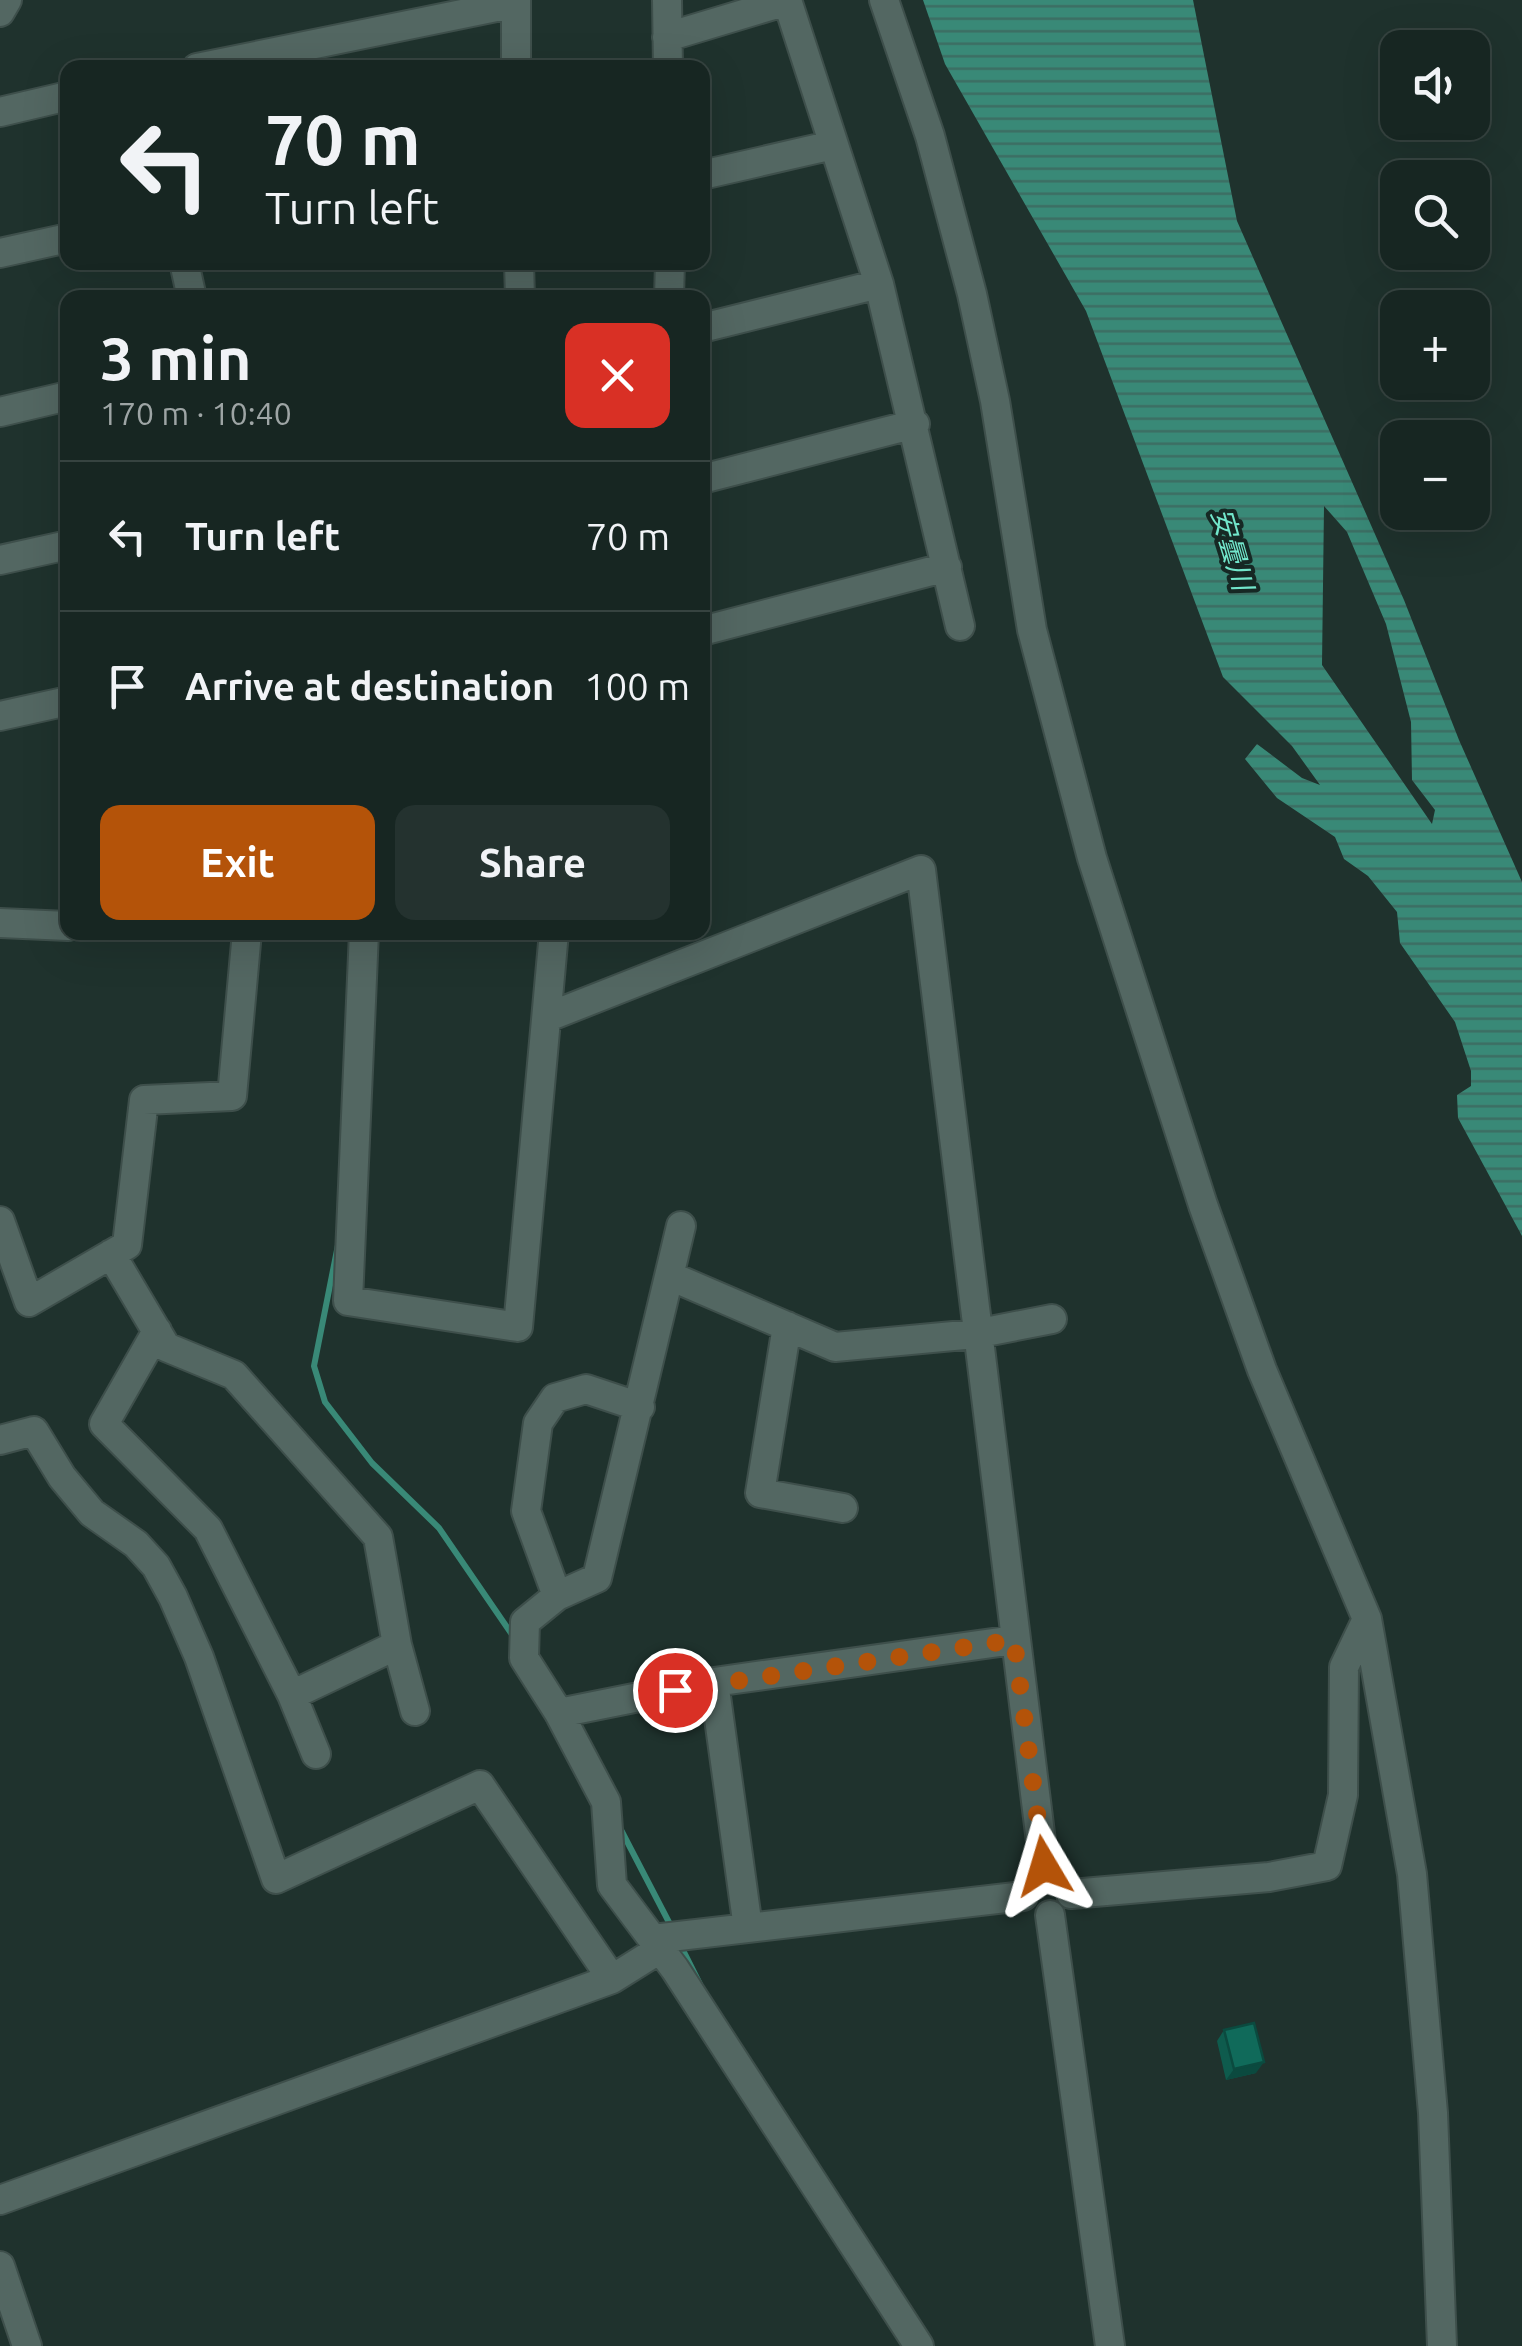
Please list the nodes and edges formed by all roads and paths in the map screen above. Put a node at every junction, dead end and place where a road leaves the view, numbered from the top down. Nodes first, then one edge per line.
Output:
1 (7, 0) edge
2 (666, 0) edge
3 (787, 0) edge
4 (884, 0) edge
5 (516, 2) edge
6 (0, 12) edge
7 (667, 36) junction
8 (235, 60) edge
9 (516, 60) edge
10 (668, 60) edge
11 (60, 98) edge
12 (0, 112) edge
13 (833, 145) junction
14 (710, 173) edge
15 (60, 240) edge
16 (0, 253) edge
17 (879, 284) junction
18 (710, 326) edge
19 (60, 398) edge
20 (0, 412) edge
21 (916, 424) junction
22 (710, 477) edge
23 (60, 547) edge
24 (0, 560) edge
25 (947, 567) junction
26 (960, 626) dead end
27 (710, 630) edge
28 (60, 703) edge
29 (0, 716) edge
30 (0, 923) edge
31 (60, 926) edge
32 (247, 940) edge
33 (364, 940) edge
34 (553, 940) edge
35 (548, 1017) junction
36 (0, 1221) edge
37 (681, 1226) dead end
38 (111, 1254) junction
39 (670, 1276) junction
40 (1052, 1319) dead end
41 (787, 1326) junction
42 (157, 1331) junction
43 (975, 1334) junction
44 (640, 1407) junction
45 (0, 1440) edge
46 (842, 1508) dead end
47 (557, 1596) junction
48 (1367, 1618) junction
49 (1014, 1640) junction
50 (397, 1645) junction
51 (714, 1682) junction
52 (292, 1695) junction
53 (415, 1711) dead end
54 (560, 1713) junction
55 (316, 1754) dead end
56 (1044, 1866) junction
57 (1071, 1894) junction
58 (1023, 1896) junction
59 (1050, 1914) junction
60 (748, 1928) junction
61 (656, 1944) junction
62 (612, 1979) junction
63 (0, 2200) edge
64 (0, 2266) edge
65 (27, 2346) edge
66 (919, 2346) edge
67 (1110, 2346) edge
68 (1442, 2346) edge

1 - 6 street
2 - 7 street
3 - 7 street
3 - 13 street
4 - 48 street
5 - 8 street
5 - 9 street
7 - 10 street
11 - 12 street
13 - 14 street
13 - 17 street
15 - 16 street
17 - 18 street
17 - 21 street
19 - 20 street
21 - 22 street
21 - 25 street
23 - 24 street
25 - 26 street
25 - 27 street
28 - 29 street
30 - 31 street
32 - 38 street
33 - 35 street
34 - 35 street
35 - 43 street
36 - 38 street
37 - 39 street
38 - 42 street
39 - 41 street
39 - 44 street
40 - 43 street
41 - 43 street
41 - 46 street
42 - 50 street
42 - 52 street
43 - 49 street
44 - 47 street
44 - 47 street
45 - 62 street
47 - 54 street
48 - 57 street
48 - 68 street
49 - 51 street
49 - 56 street
50 - 52 street
50 - 53 street
51 - 54 street
51 - 60 street
52 - 55 street
54 - 61 street
56 - 57 street
56 - 58 street
57 - 59 street
58 - 59 street
58 - 60 street
59 - 67 street
60 - 61 street
61 - 62 street
61 - 66 street
62 - 63 street
64 - 65 street

